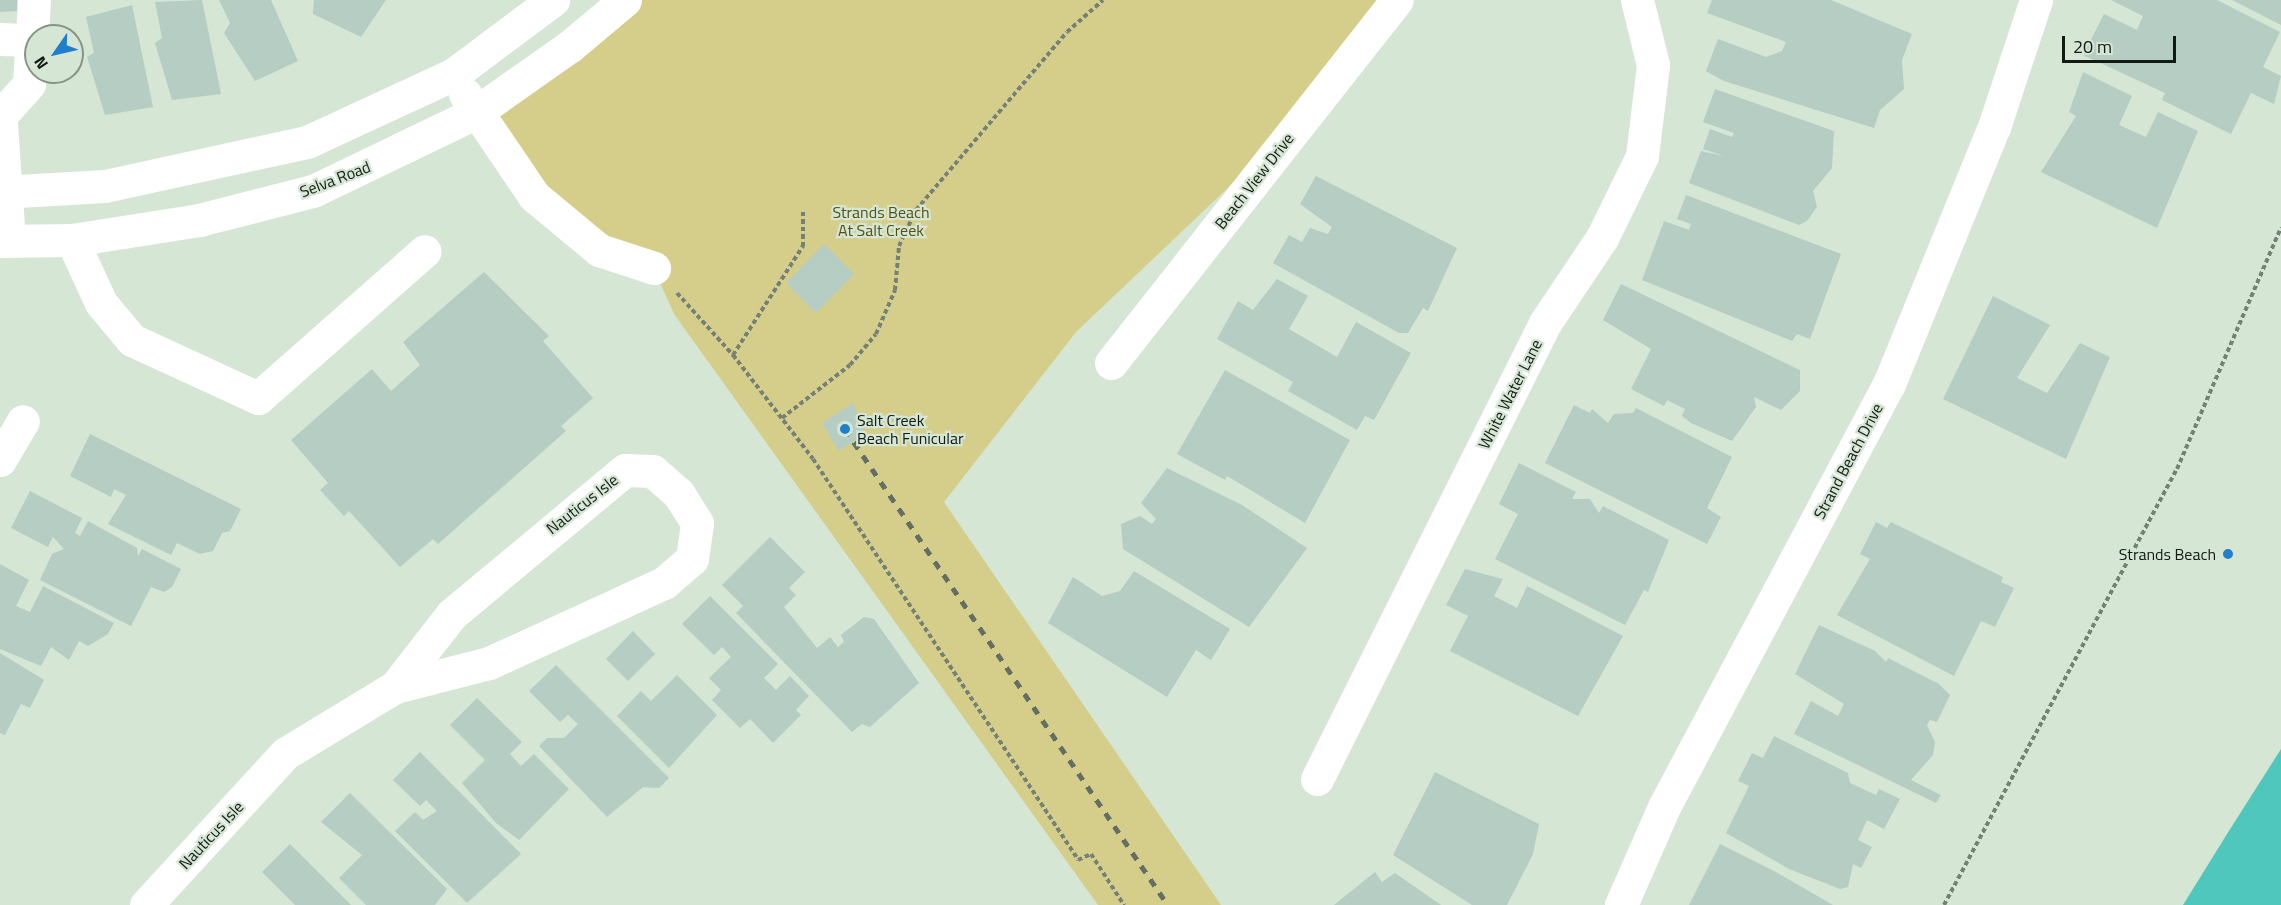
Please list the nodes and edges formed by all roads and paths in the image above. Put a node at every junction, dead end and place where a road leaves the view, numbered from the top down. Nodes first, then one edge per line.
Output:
1 (34, 0) edge
2 (553, 0) edge
3 (625, 0) edge
4 (1103, 0) edge
5 (1397, 0) edge
6 (1637, 0) edge
7 (2036, 0) edge
8 (16, 40) edge
9 (454, 74) junction
10 (2, 111) edge
11 (475, 113) junction
12 (4, 192) edge
13 (803, 210) dead end
14 (2281, 227) edge
15 (72, 240) junction
16 (5, 241) edge
17 (424, 251) dead end
18 (654, 268) joint
19 (733, 355) junction
20 (1111, 363) dead end
21 (782, 418) junction
22 (23, 421) dead end
23 (0, 460) edge
24 (395, 687) junction
25 (1317, 779) dead end
26 (146, 905) edge
27 (1124, 905) edge
28 (1621, 905) edge
29 (1944, 905) edge

1 - 8 street
2 - 9 street
3 - 11 street, Selva Road
4 - 21 path
5 - 20 street, Beach View Drive
6 - 25 street, White Water Lane
7 - 28 street, Strand Beach Drive
8 - 10 street
9 - 11 street
9 - 12 street
10 - 12 street
11 - 15 street, Selva Road
11 - 18 street
12 - 16 street
13 - 19 path
14 - 29 path
15 - 16 street, Selva Road
15 - 17 street
18 - 19 path
19 - 21 path
21 - 27 path
22 - 23 street
24 - 24 street, Nauticus Isle
24 - 26 street, Nauticus Isle

